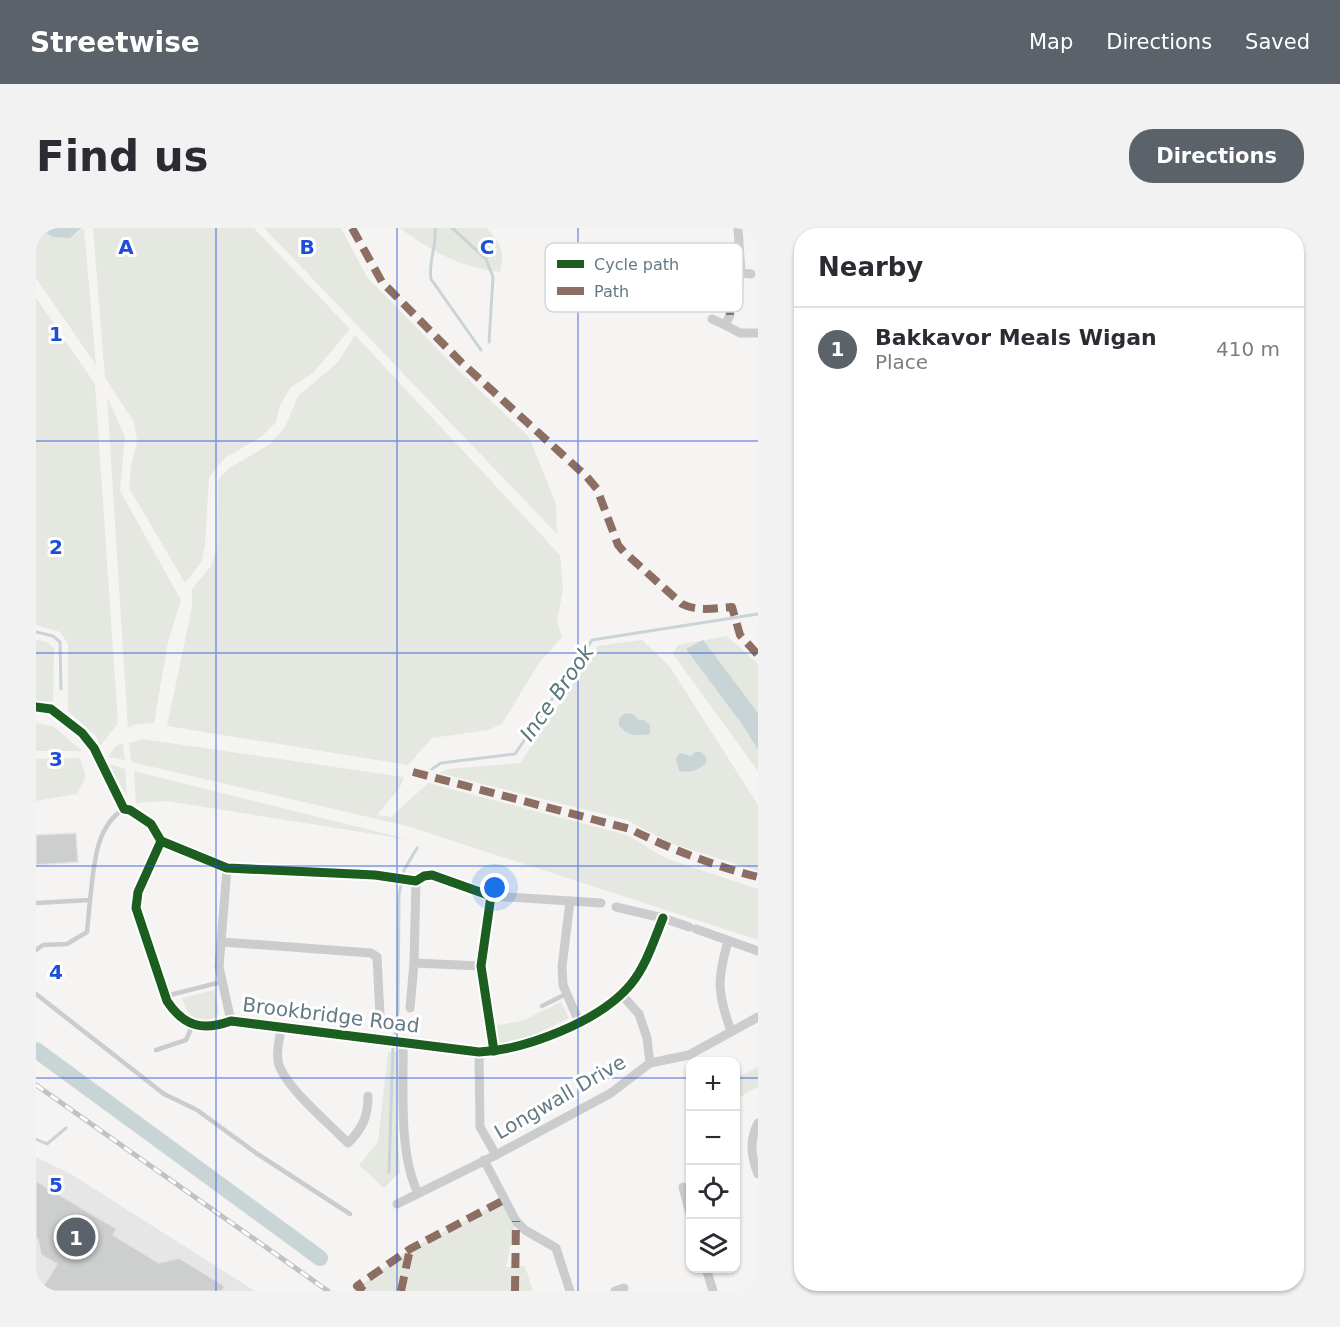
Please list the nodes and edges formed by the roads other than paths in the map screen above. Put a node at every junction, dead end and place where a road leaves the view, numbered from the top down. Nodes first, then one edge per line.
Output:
1 (738, 228) edge
2 (741, 243) edge
3 (743, 257) edge
4 (743, 280) edge
5 (730, 315) dead end
6 (712, 320) dead end
7 (725, 325) junction
8 (758, 333) edge
9 (36, 707) edge
10 (124, 809) junction
11 (160, 842) junction
12 (227, 868) junction
13 (414, 881) junction
14 (491, 896) junction
15 (90, 900) junction
16 (570, 900) junction
17 (36, 903) edge
18 (601, 903) dead end
19 (616, 907) dead end
20 (663, 918) junction
21 (728, 941) junction
22 (222, 942) junction
23 (36, 950) edge
24 (758, 951) edge
25 (414, 963) junction
26 (481, 966) junction
27 (221, 982) junction
28 (36, 994) edge
29 (566, 994) junction
30 (622, 995) junction
31 (165, 996) junction
32 (542, 1006) dead end
33 (410, 1008) dead end
34 (380, 1015) dead end
35 (758, 1017) edge
36 (231, 1021) junction
37 (579, 1022) junction
38 (193, 1024) junction
39 (281, 1028) junction
40 (731, 1031) junction
41 (401, 1041) junction
42 (156, 1050) dead end
43 (494, 1051) junction
44 (479, 1052) junction
45 (650, 1063) junction
46 (368, 1096) dead end
47 (758, 1124) edge
48 (496, 1155) junction
49 (484, 1160) junction
50 (758, 1174) edge
51 (682, 1187) dead end
52 (418, 1193) junction
53 (686, 1200) edge
54 (397, 1204) dead end
55 (350, 1214) dead end
56 (707, 1273) edge
57 (570, 1291) edge
58 (713, 1291) edge

1 - 2 street
3 - 4 street
5 - 7 street
6 - 7 street
7 - 8 street
9 - 10 street
10 - 11 street
10 - 15 lane
11 - 12 street
11 - 31 street
12 - 13 street
12 - 22 street
13 - 14 street
13 - 25 street
14 - 16 street
14 - 26 street
15 - 17 lane
15 - 23 lane
16 - 18 street
16 - 29 street
19 - 20 street
20 - 21 street
20 - 30 street, Brookbridge Road
21 - 24 street
21 - 40 street
22 - 27 street
22 - 34 street
25 - 26 street
25 - 33 street
26 - 43 street
27 - 31 lane
27 - 36 street
28 - 55 lane
29 - 32 lane
29 - 37 street
30 - 37 street, Brookbridge Road
30 - 45 street, Longwall Drive
31 - 38 street
35 - 40 street
36 - 38 street, Brookbridge Road
36 - 39 street, Brookbridge Road
37 - 43 street, Brookbridge Road
38 - 42 lane
39 - 41 street, Brookbridge Road
39 - 46 street
40 - 45 street
41 - 44 street, Brookbridge Road
41 - 52 street
43 - 44 street, Brookbridge Road
44 - 48 street
45 - 48 street, Longwall Drive
47 - 50 street
48 - 49 street, Longwall Drive
49 - 52 street, Longwall Drive
49 - 57 street
51 - 53 street
52 - 54 street, Longwall Drive
56 - 58 street

